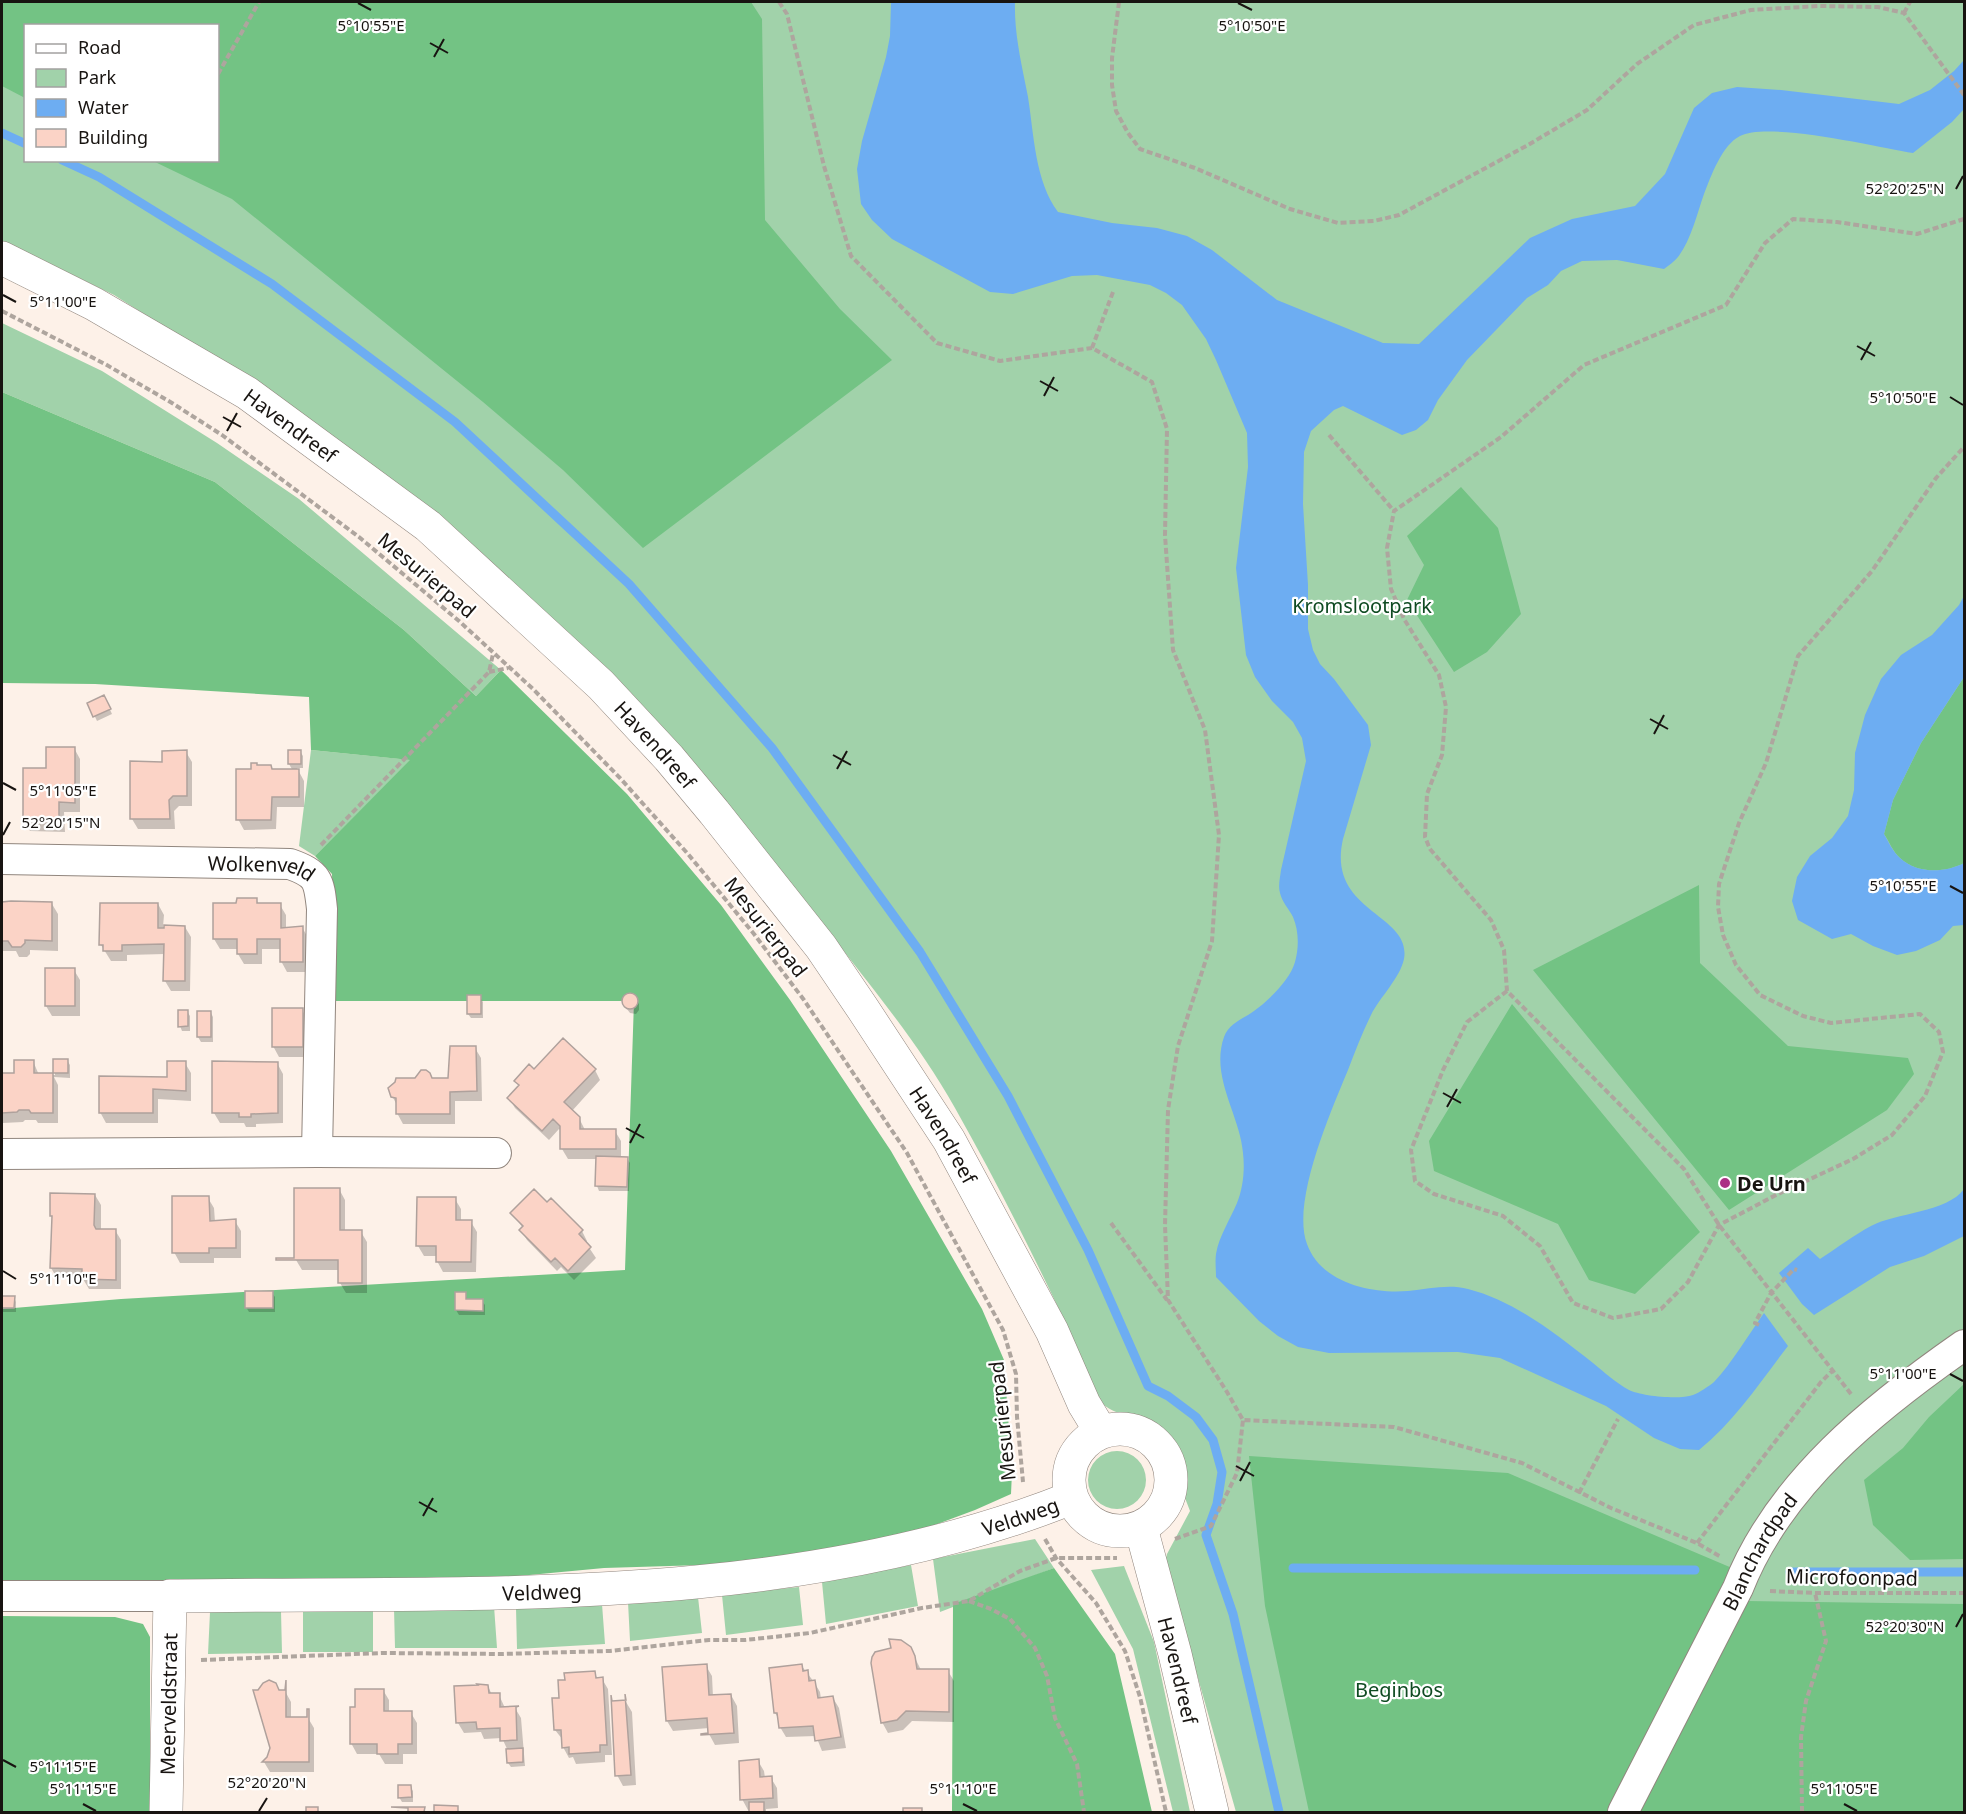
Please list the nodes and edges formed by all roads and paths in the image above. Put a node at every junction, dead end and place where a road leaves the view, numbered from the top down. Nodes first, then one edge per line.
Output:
1 (259, 2) edge
2 (779, 2) edge
3 (1119, 2) edge
4 (1910, 2) edge
5 (1904, 13) junction
6 (219, 72) edge
7 (1965, 95) edge
8 (1965, 219) edge
9 (2, 258) edge
10 (1113, 292) dead end
11 (2, 311) edge
12 (1092, 348) junction
13 (1329, 435) dead end
14 (1965, 447) edge
15 (1394, 511) junction
16 (493, 653) junction
17 (509, 668) junction
18 (489, 672) junction
19 (2, 859) edge
20 (304, 869) junction
21 (1507, 991) junction
22 (317, 1152) junction
23 (496, 1153) dead end
24 (2, 1154) edge
25 (1111, 1223) dead end
26 (1719, 1225) junction
27 (1797, 1270) dead end
28 (1771, 1293) junction
29 (1168, 1300) junction
30 (1759, 1325) dead end
31 (1965, 1345) edge
32 (1832, 1370) junction
33 (1871, 1417) junction
34 (1243, 1419) junction
35 (1618, 1419) dead end
36 (1101, 1432) junction
37 (1579, 1492) junction
38 (1071, 1498) junction
39 (1032, 1512) junction
40 (1141, 1528) junction
41 (1206, 1528) dead end
42 (1697, 1542) junction
43 (1056, 1558) junction
44 (1742, 1579) junction
45 (1815, 1593) junction
46 (1965, 1593) edge
47 (2, 1596) edge
48 (170, 1596) junction
49 (969, 1601) junction
50 (200, 1660) dead end
51 (166, 1812) edge
52 (1084, 1812) edge
53 (1166, 1812) edge
54 (1212, 1812) edge
55 (1623, 1812) edge
56 (1802, 1812) edge

1 - 6 path
2 - 12 path
3 - 5 path
4 - 5 path
5 - 7 path
8 - 15 path
9 - 36 street, Havendreef
10 - 12 path
11 - 16 path, Mesurierpad
12 - 29 path
13 - 15 path
14 - 26 path
15 - 21 path
16 - 17 path, Mesurierpad
16 - 18 path
17 - 18 path
17 - 39 path, Mesurierpad
18 - 20 path
19 - 20 street, Wolkenveld
20 - 22 street, Wolkenveld
21 - 26 path
21 - 26 path
22 - 23 street
22 - 24 street
25 - 29 path
26 - 28 path
27 - 28 path
28 - 30 path
28 - 32 path
29 - 34 path
31 - 33 street, Blanchardpad
32 - 33 path
32 - 42 path
33 - 44 street, Blanchardpad
34 - 37 path
34 - 41 path
35 - 37 path
36 - 38 street
36 - 40 street
37 - 42 path
38 - 39 street, Veldweg
38 - 40 street
39 - 43 path, Mesurierpad
39 - 48 street, Veldweg
40 - 54 street, Havendreef
42 - 44 path
43 - 49 path
43 - 53 path, Mesurierpad
44 - 45 path, Microfoonpad
44 - 55 street, Blanchardpad
45 - 46 path, Microfoonpad
45 - 56 path
47 - 48 street, Veldweg
48 - 51 street, Meerveldstraat
49 - 50 path
49 - 52 path

